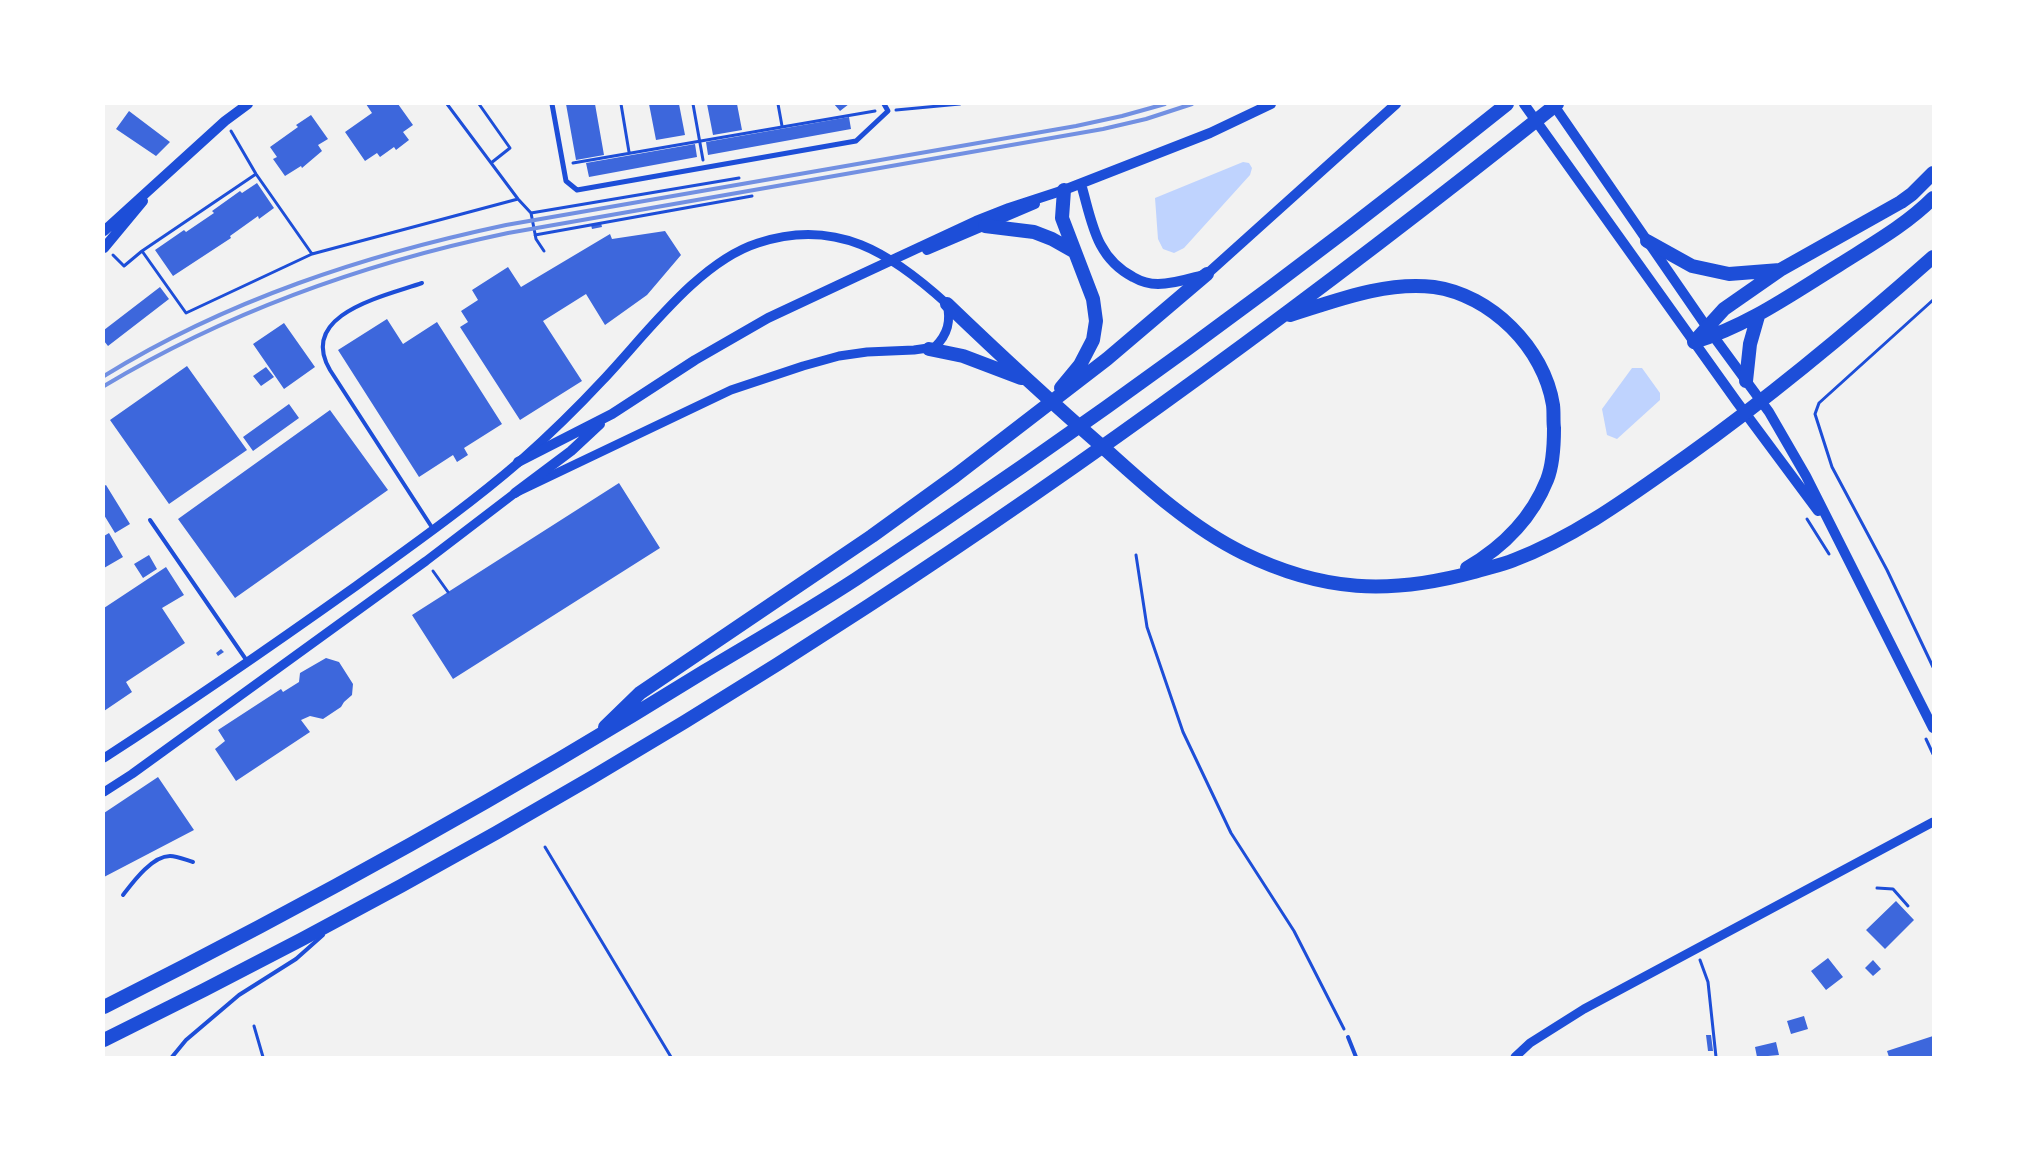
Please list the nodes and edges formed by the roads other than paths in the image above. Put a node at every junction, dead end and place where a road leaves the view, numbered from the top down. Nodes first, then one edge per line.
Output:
1 (248, 104) edge
2 (552, 104) edge
3 (884, 104) edge
4 (1271, 104) edge
5 (1396, 104) edge
6 (1508, 104) edge
7 (1524, 104) edge
8 (1553, 104) edge
9 (1557, 104) edge
10 (1933, 173) edge
11 (163, 178) junction
12 (1081, 184) junction
13 (1064, 190) junction
14 (1933, 198) edge
15 (985, 226) junction
16 (104, 231) edge
17 (1646, 241) junction
18 (104, 248) edge
19 (1076, 252) junction
20 (1933, 257) edge
21 (1780, 270) junction
22 (862, 274) junction
23 (1207, 274) junction
24 (422, 282) dead end
25 (947, 304) junction
26 (1758, 316) junction
27 (1282, 317) junction
28 (1710, 331) junction
29 (1694, 342) junction
30 (929, 349) junction
31 (1750, 385) junction
32 (1032, 386) junction
33 (1046, 406) junction
34 (612, 414) junction
35 (518, 462) junction
36 (515, 494) junction
37 (150, 520) dead end
38 (433, 529) junction
39 (1832, 530) junction
40 (1452, 578) junction
41 (248, 663) junction
42 (1933, 728) edge
43 (587, 745) junction
44 (104, 758) edge
45 (104, 792) edge
46 (1933, 822) edge
47 (192, 862) dead end
48 (123, 895) dead end
49 (339, 920) junction
50 (104, 1007) edge
51 (1348, 1037) road end
52 (104, 1040) edge
53 (172, 1057) edge
54 (1356, 1057) edge
55 (1515, 1057) edge

1 - 11 main road
2 - 3 street
4 - 12 main road
5 - 23 main road
6 - 43 highway
7 - 29 main road
8 - 17 main road
9 - 27 highway
10 - 21 highway
11 - 16 main road
11 - 18 main road
12 - 13 main road
12 - 23 main road
13 - 15 main road
13 - 19 highway
13 - 22 main road
14 - 26 highway
15 - 19 highway
15 - 22 main road
17 - 21 highway
17 - 28 main road
19 - 33 highway
20 - 40 highway
21 - 28 highway
22 - 34 main road
23 - 33 highway
24 - 38 lane
25 - 30 street
25 - 32 highway
25 - 35 street
26 - 28 highway
26 - 31 highway
27 - 40 highway
27 - 49 highway
28 - 29 highway
28 - 31 main road
29 - 39 main road
30 - 32 highway
30 - 36 street
31 - 39 main road
32 - 40 highway
33 - 43 highway
34 - 35 main road
34 - 36 main road
35 - 38 street
36 - 45 street
37 - 41 lane
38 - 41 street
39 - 42 main road
41 - 44 street
43 - 50 highway
46 - 55 street
47 - 48 lane
49 - 52 highway
49 - 53 lane
51 - 54 lane

